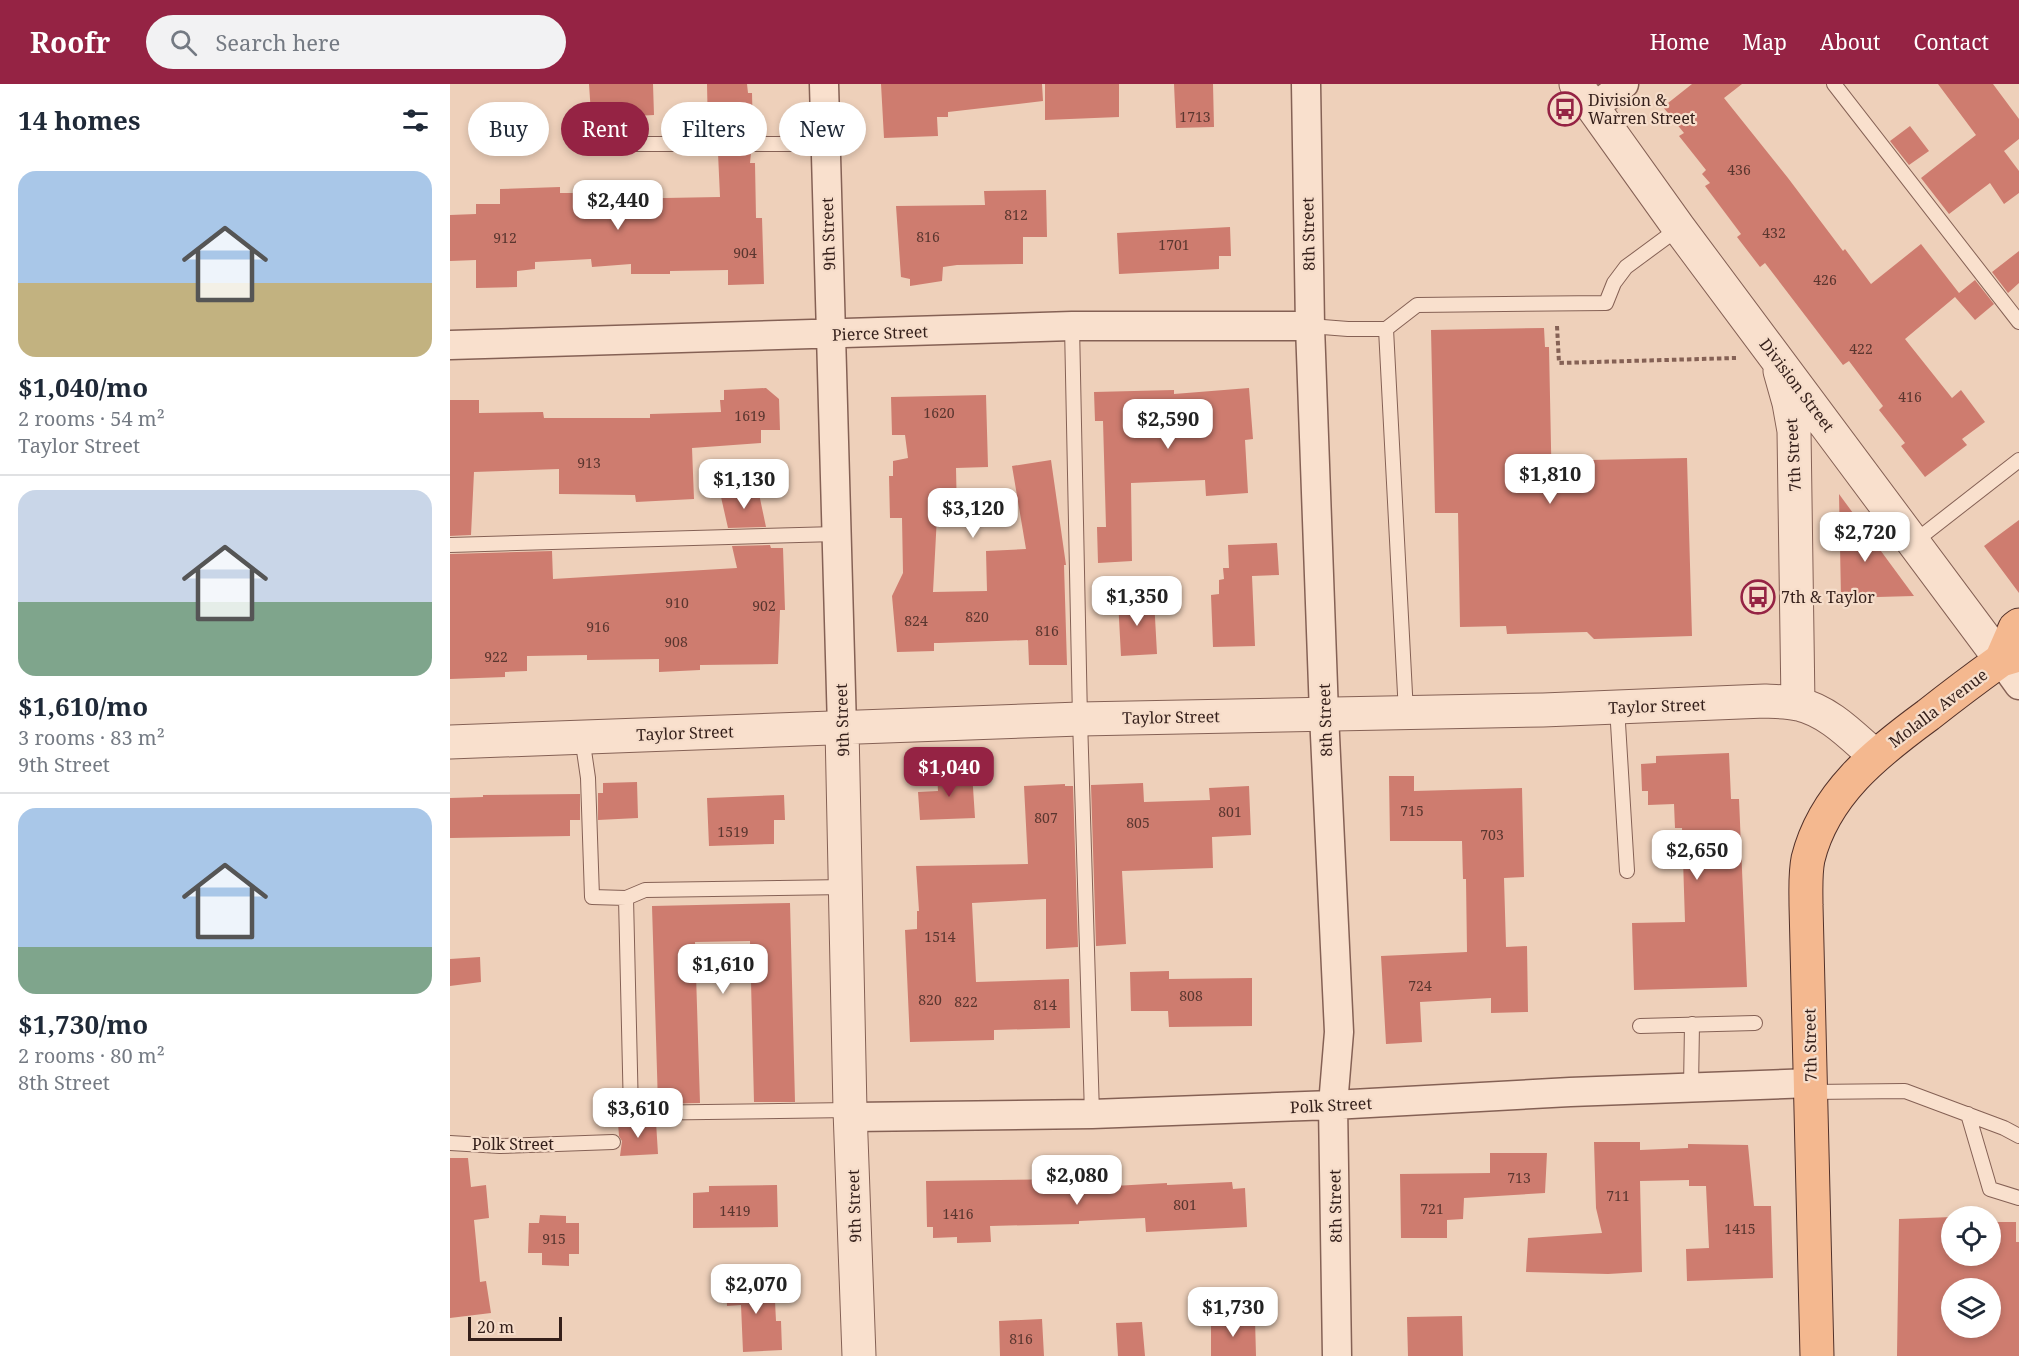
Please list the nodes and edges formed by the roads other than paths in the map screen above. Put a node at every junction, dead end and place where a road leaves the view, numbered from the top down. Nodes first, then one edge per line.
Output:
1 (824, 84) edge
2 (1306, 84) edge
3 (1624, 84) edge
4 (1834, 84) edge
5 (1585, 96) edge
6 (824, 102) edge
7 (649, 144) edge
8 (779, 144) edge
9 (825, 156) edge
10 (1679, 228) junction
11 (2019, 322) edge
12 (1072, 326) junction
13 (1310, 326) junction
14 (1386, 329) junction
15 (831, 335) junction
16 (450, 345) edge
17 (1759, 356) junction
18 (2019, 460) edge
19 (836, 534) junction
20 (1914, 542) junction
21 (450, 545) edge
22 (2019, 625) edge
23 (2013, 666) edge
24 (1798, 704) junction
25 (1617, 707) junction
26 (1406, 713) junction
27 (1324, 714) junction
28 (1080, 718) junction
29 (842, 728) junction
30 (582, 737) junction
31 (450, 742) edge
32 (1875, 756) junction
33 (1627, 871) dead end
34 (846, 887) junction
35 (626, 897) junction
36 (1755, 1023) dead end
37 (1692, 1024) junction
38 (1640, 1026) dead end
39 (1811, 1087) junction
40 (1691, 1088) junction
41 (1333, 1105) junction
42 (851, 1114) junction
43 (1092, 1114) junction
44 (1968, 1114) junction
45 (2019, 1136) edge
46 (613, 1142) dead end
47 (450, 1143) edge
48 (2019, 1198) edge
49 (859, 1356) edge
50 (1337, 1356) edge
51 (1817, 1356) edge

1 - 6 street, 9th Street
2 - 13 street, 8th Street
3 - 5 street
4 - 11 lane
5 - 10 street, Division Street
7 - 8 lane
9 - 15 street, 9th Street
10 - 14 lane
10 - 17 street, Division Street
12 - 13 street, Pierce Street
12 - 15 street, Pierce Street
12 - 28 lane
13 - 14 lane
13 - 27 street, 8th Street
14 - 26 lane
15 - 16 street, Pierce Street
15 - 19 street, 9th Street
17 - 20 street, Division Street
17 - 24 street, 7th Street
18 - 20 lane
19 - 21 lane
19 - 29 street, 9th Street
20 - 23 street, Division Street
22 - 23 main road, Molalla Avenue
23 - 32 main road, Molalla Avenue
24 - 25 street, Taylor Street
24 - 32 street, Taylor Street
25 - 26 street, Taylor Street
25 - 33 lane
26 - 27 street, Taylor Street
27 - 28 street, Taylor Street
27 - 41 street, 8th Street
28 - 29 street, Taylor Street
28 - 43 lane
29 - 30 street, Taylor Street
29 - 34 street, 9th Street
30 - 31 street, Taylor Street
30 - 35 lane
32 - 39 main road, 7th Street
34 - 35 lane
34 - 42 street, 9th Street
35 - 42 lane
36 - 37 lane
37 - 38 lane
37 - 40 lane
39 - 40 street, Polk Street
39 - 44 lane
39 - 51 main road, 7th Street
40 - 41 street, Polk Street
41 - 43 street, Polk Street
41 - 50 street, 8th Street
42 - 43 street, Polk Street
42 - 49 street, 9th Street
44 - 45 lane
44 - 48 lane
46 - 47 lane, Polk Street

